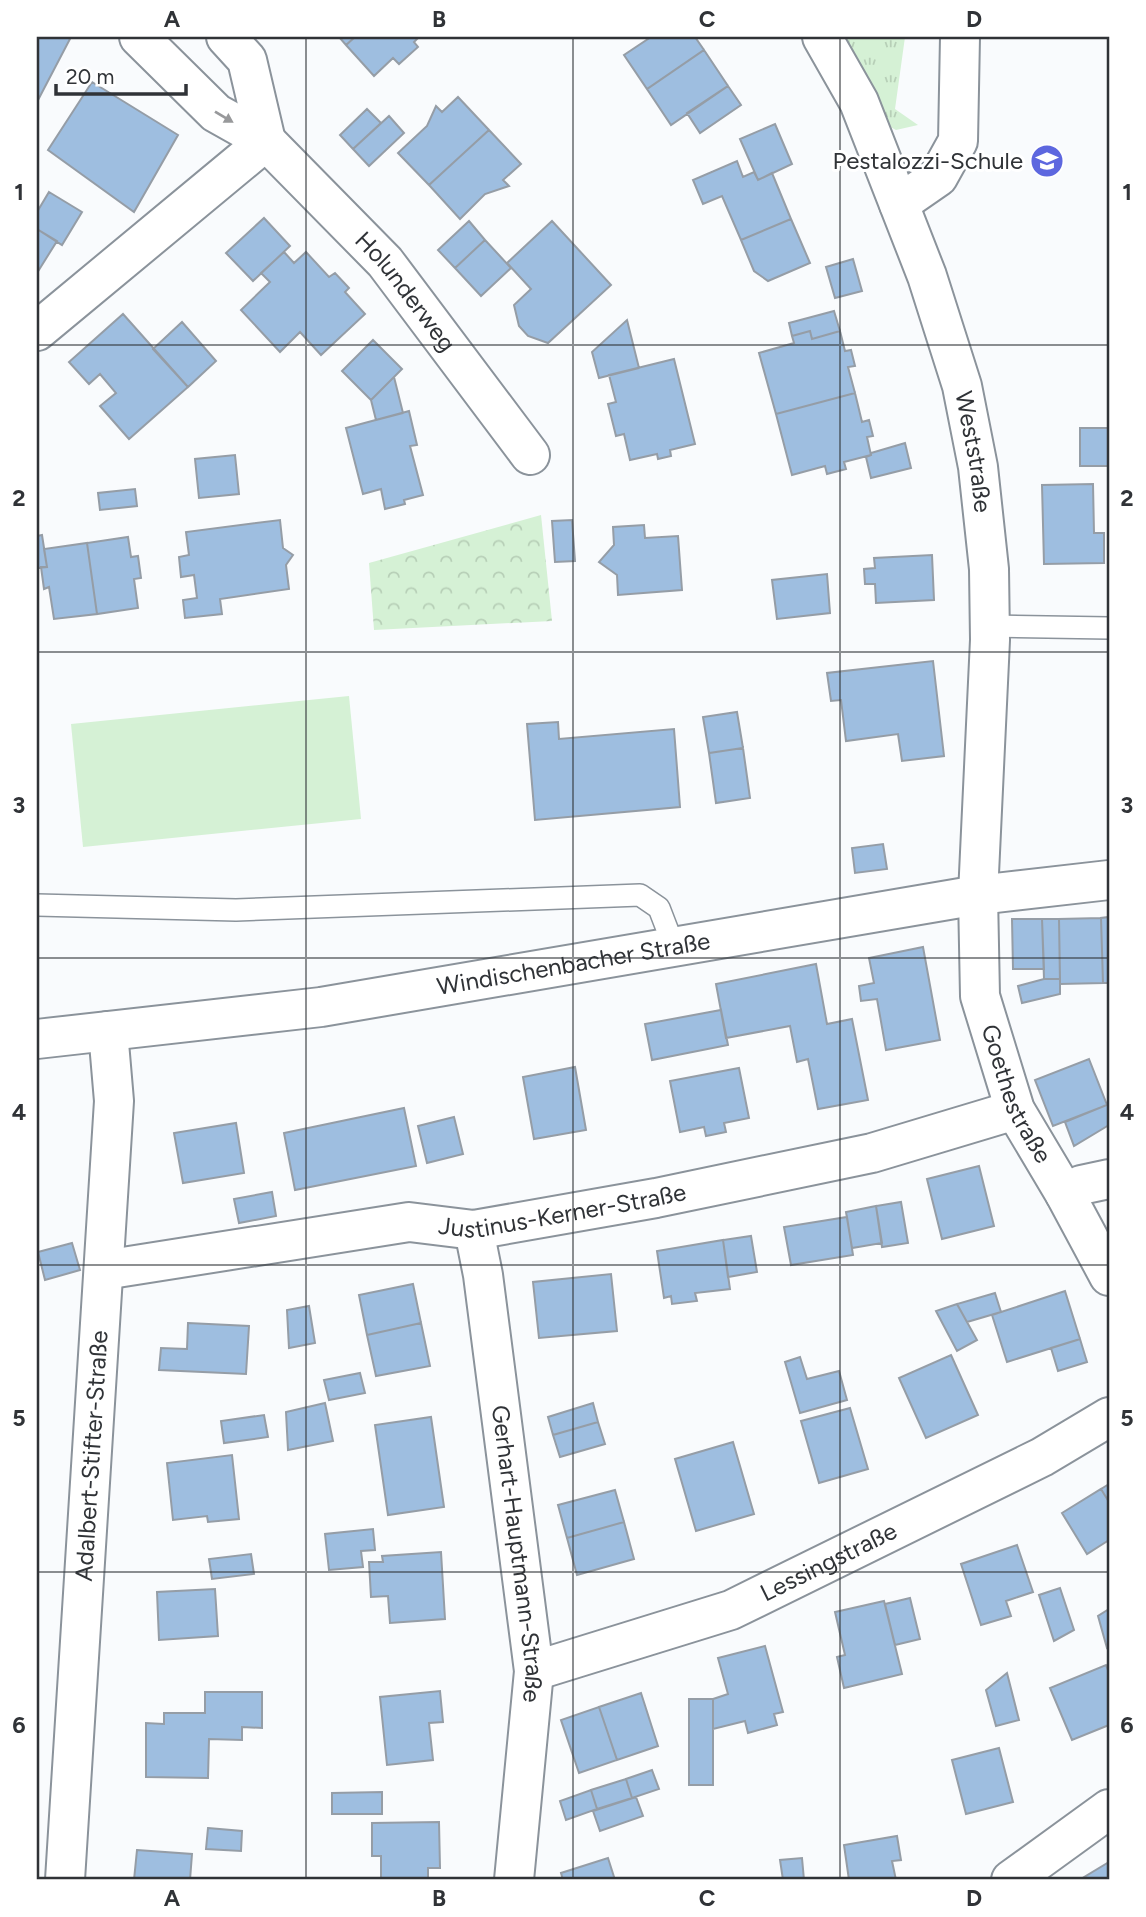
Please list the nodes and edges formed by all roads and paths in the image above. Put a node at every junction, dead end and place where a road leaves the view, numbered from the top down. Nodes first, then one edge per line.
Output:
1 (139, 37) edge
2 (226, 37) edge
3 (822, 37) edge
4 (960, 37) edge
5 (266, 141) junction
6 (899, 204) junction
7 (37, 331) edge
8 (530, 455) dead end
9 (989, 626) junction
10 (1109, 628) edge
11 (1109, 880) edge
12 (978, 895) junction
13 (37, 905) edge
14 (674, 947) junction
15 (108, 1031) junction
16 (37, 1039) edge
17 (1015, 1110) junction
18 (1109, 1179) edge
19 (1065, 1194) junction
20 (474, 1230) junction
21 (104, 1270) junction
22 (1109, 1276) edge
23 (1109, 1416) edge
24 (534, 1671) junction
25 (1109, 1809) edge
26 (65, 1880) edge
27 (514, 1880) edge
28 (1011, 1880) edge

1 -> 5 street, Holunderweg
2 - 5 street
3 - 6 street, Weststraße
4 - 6 street
5 - 7 street
5 - 8 street, Holunderweg
6 - 9 street, Weststraße
9 - 10 lane
9 - 12 street, Weststraße
11 - 12 street, Windischenbacher Straße
12 - 14 street, Windischenbacher Straße
12 - 17 street, Goethestraße
13 - 14 lane
14 - 15 street, Windischenbacher Straße
15 - 16 street, Windischenbacher Straße
15 - 21 street, Adalbert-Stifter-Straße
17 - 19 street, Goethestraße
17 - 20 street, Justinus-Kerner-Straße
18 - 19 street
19 - 22 street, Goethestraße
20 - 21 street, Justinus-Kerner-Straße
20 - 24 street, Gerhart-Hauptmann-Straße
21 - 26 street, Adalbert-Stifter-Straße
23 - 24 street, Lessingstraße
24 - 27 street, Gerhart-Hauptmann-Straße
25 - 28 street

